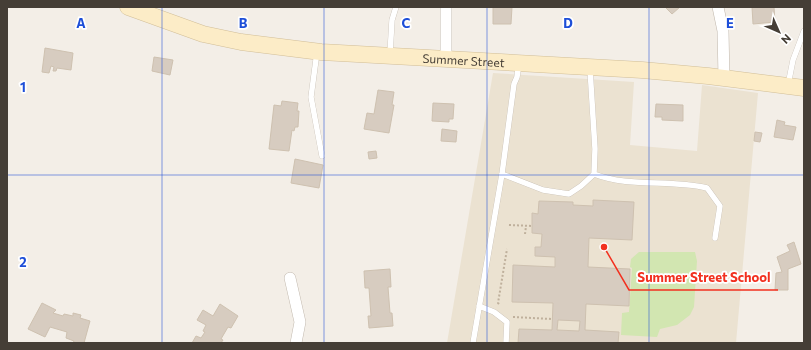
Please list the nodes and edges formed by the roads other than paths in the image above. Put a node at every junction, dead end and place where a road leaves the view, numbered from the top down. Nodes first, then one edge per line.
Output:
1 (128, 7) edge
2 (396, 7) edge
3 (446, 7) edge
4 (718, 7) edge
5 (804, 32) edge
6 (317, 52) junction
7 (390, 57) junction
8 (446, 60) junction
9 (519, 63) junction
10 (590, 66) junction
11 (724, 78) junction
12 (788, 86) junction
13 (804, 88) edge
14 (322, 156) dead end
15 (502, 174) junction
16 (594, 174) junction
17 (715, 238) dead end
18 (290, 278) dead end
19 (479, 306) junction
20 (296, 343) edge
21 (473, 343) edge
22 (506, 343) edge

1 - 6 main road, Summer Street
2 - 7 lane
3 - 8 street
4 - 11 street
5 - 12 lane
6 - 7 main road, Summer Street
6 - 14 lane
7 - 8 main road, Summer Street
8 - 9 main road, Summer Street
9 - 10 main road, Summer Street
9 - 15 lane
10 - 11 main road, Summer Street
10 - 16 lane
11 - 12 main road, Summer Street
12 - 13 main road, Summer Street
15 - 16 lane
15 - 19 lane
16 - 17 lane
18 - 20 street
19 - 21 lane
19 - 22 lane

